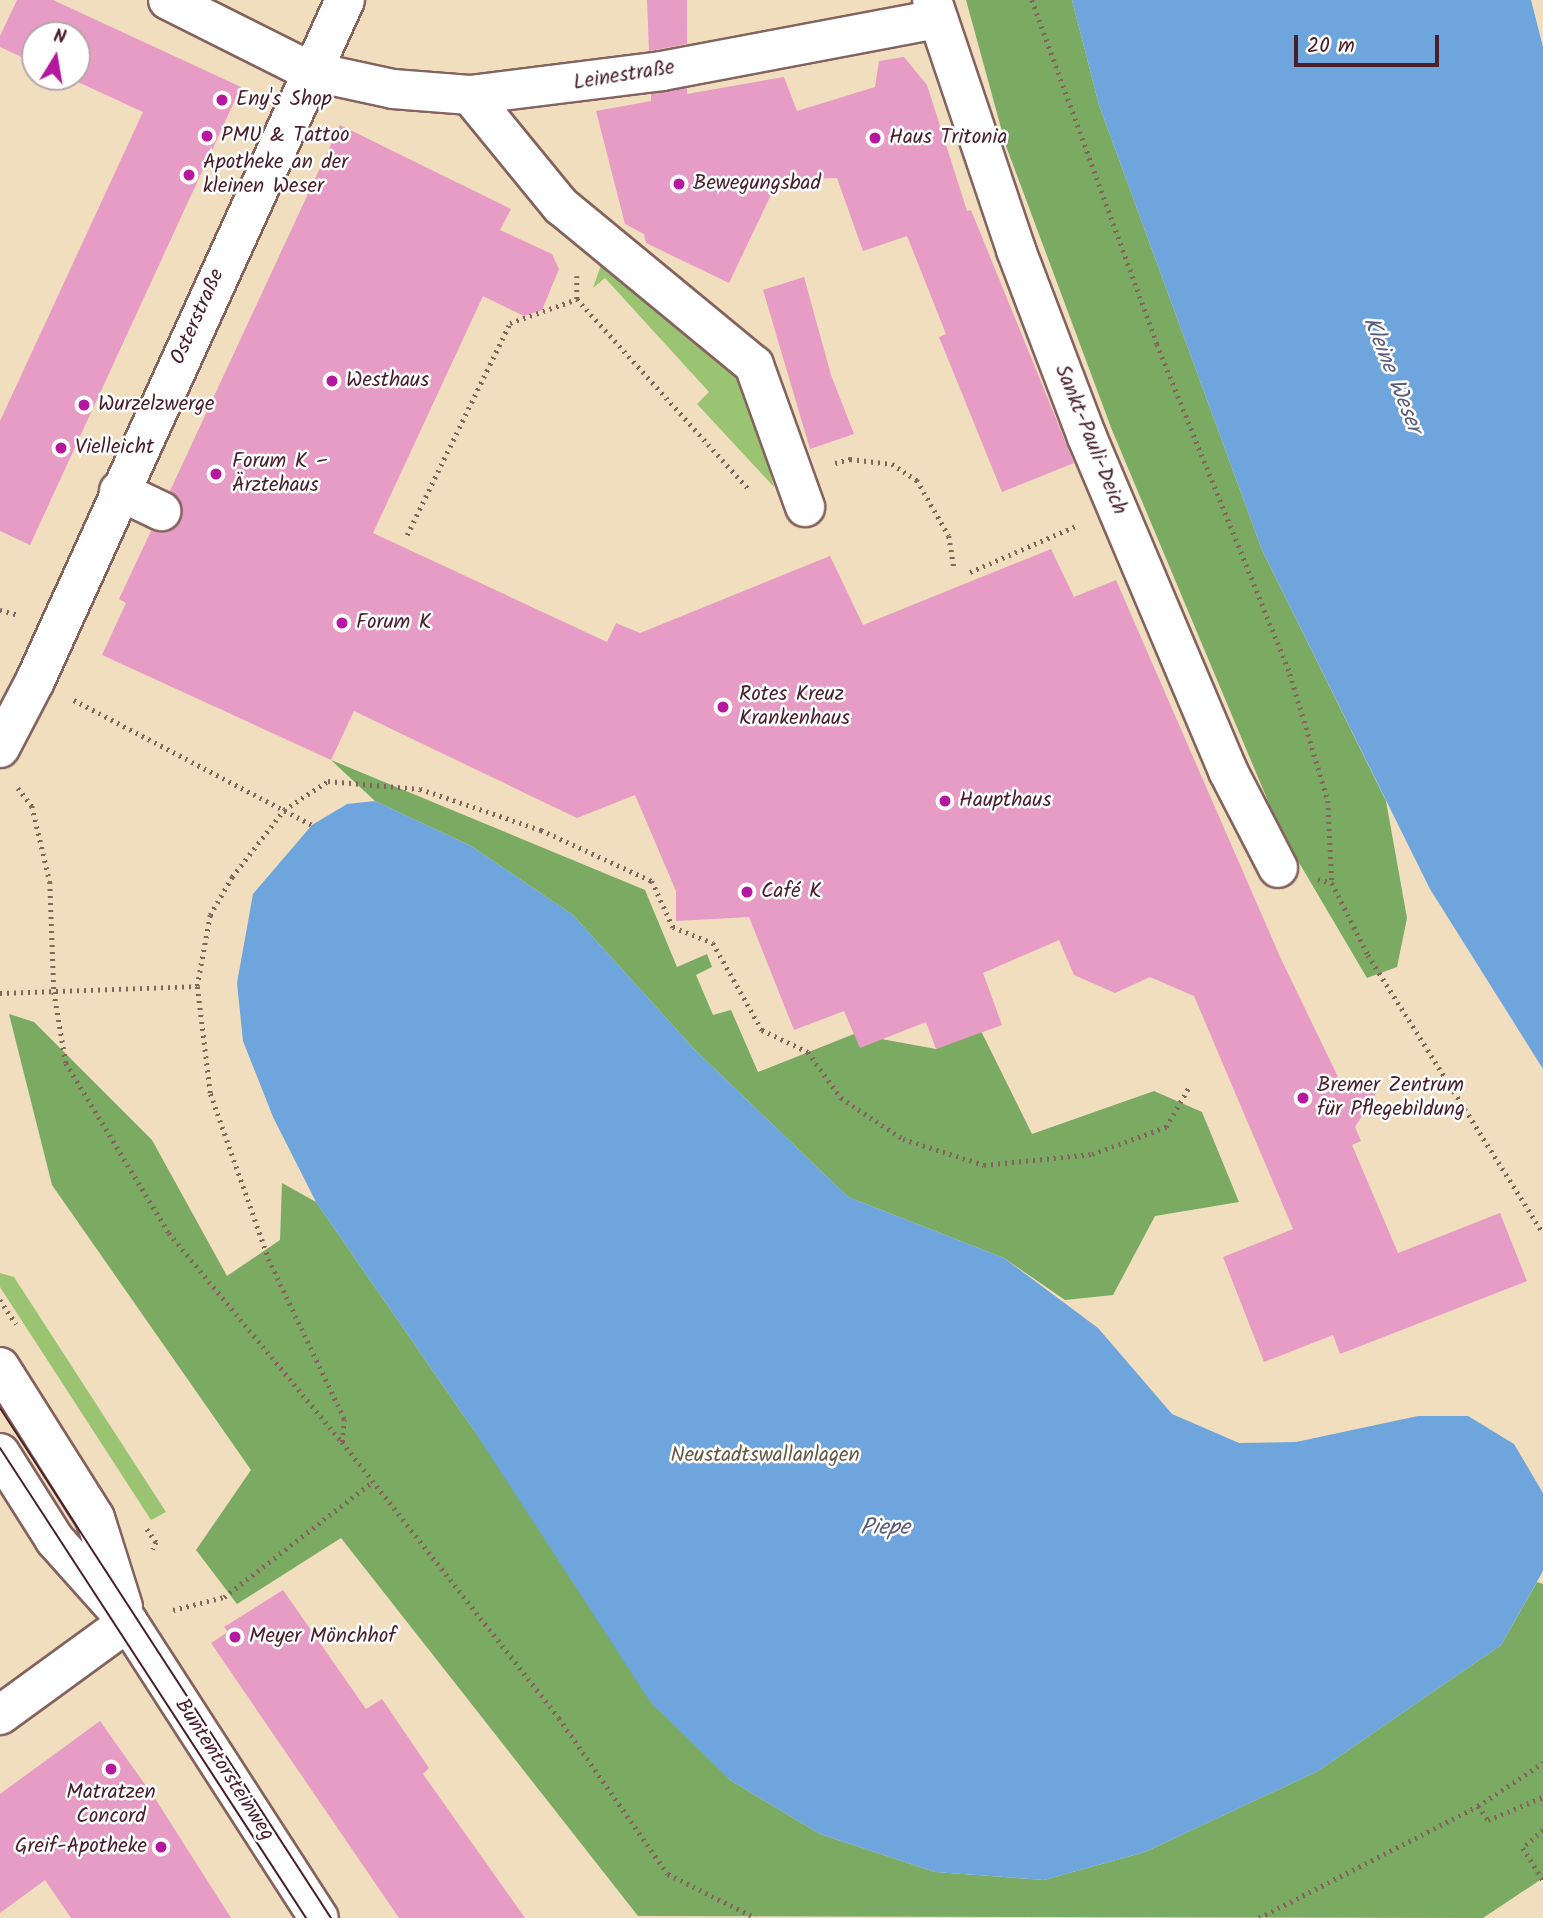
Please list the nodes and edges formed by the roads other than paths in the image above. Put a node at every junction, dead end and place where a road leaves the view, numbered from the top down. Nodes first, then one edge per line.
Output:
1 (169, 0) edge
2 (345, 0) edge
3 (934, 10) edge
4 (310, 71) junction
5 (470, 95) junction
6 (119, 491) junction
7 (800, 491) road end
8 (161, 511) dead end
9 (0, 748) edge
10 (1278, 868) road end
11 (0, 1367) edge
12 (0, 1453) edge
13 (128, 1622) junction
14 (0, 1715) edge
15 (319, 1918) edge

1 - 4 street, Leinestraße
2 - 4 street, Osterstraße
3 - 5 street, Leinestraße
3 - 10 street, Sankt-Pauli-Deich
4 - 5 street, Leinestraße
4 - 6 street, Osterstraße
5 - 7 street
6 - 8 street
6 - 9 street, Osterstraße
11 - 13 street, Buntentorsteinweg
12 - 13 street, Buntentorsteinweg
13 - 14 street
13 - 15 street, Buntentorsteinweg

